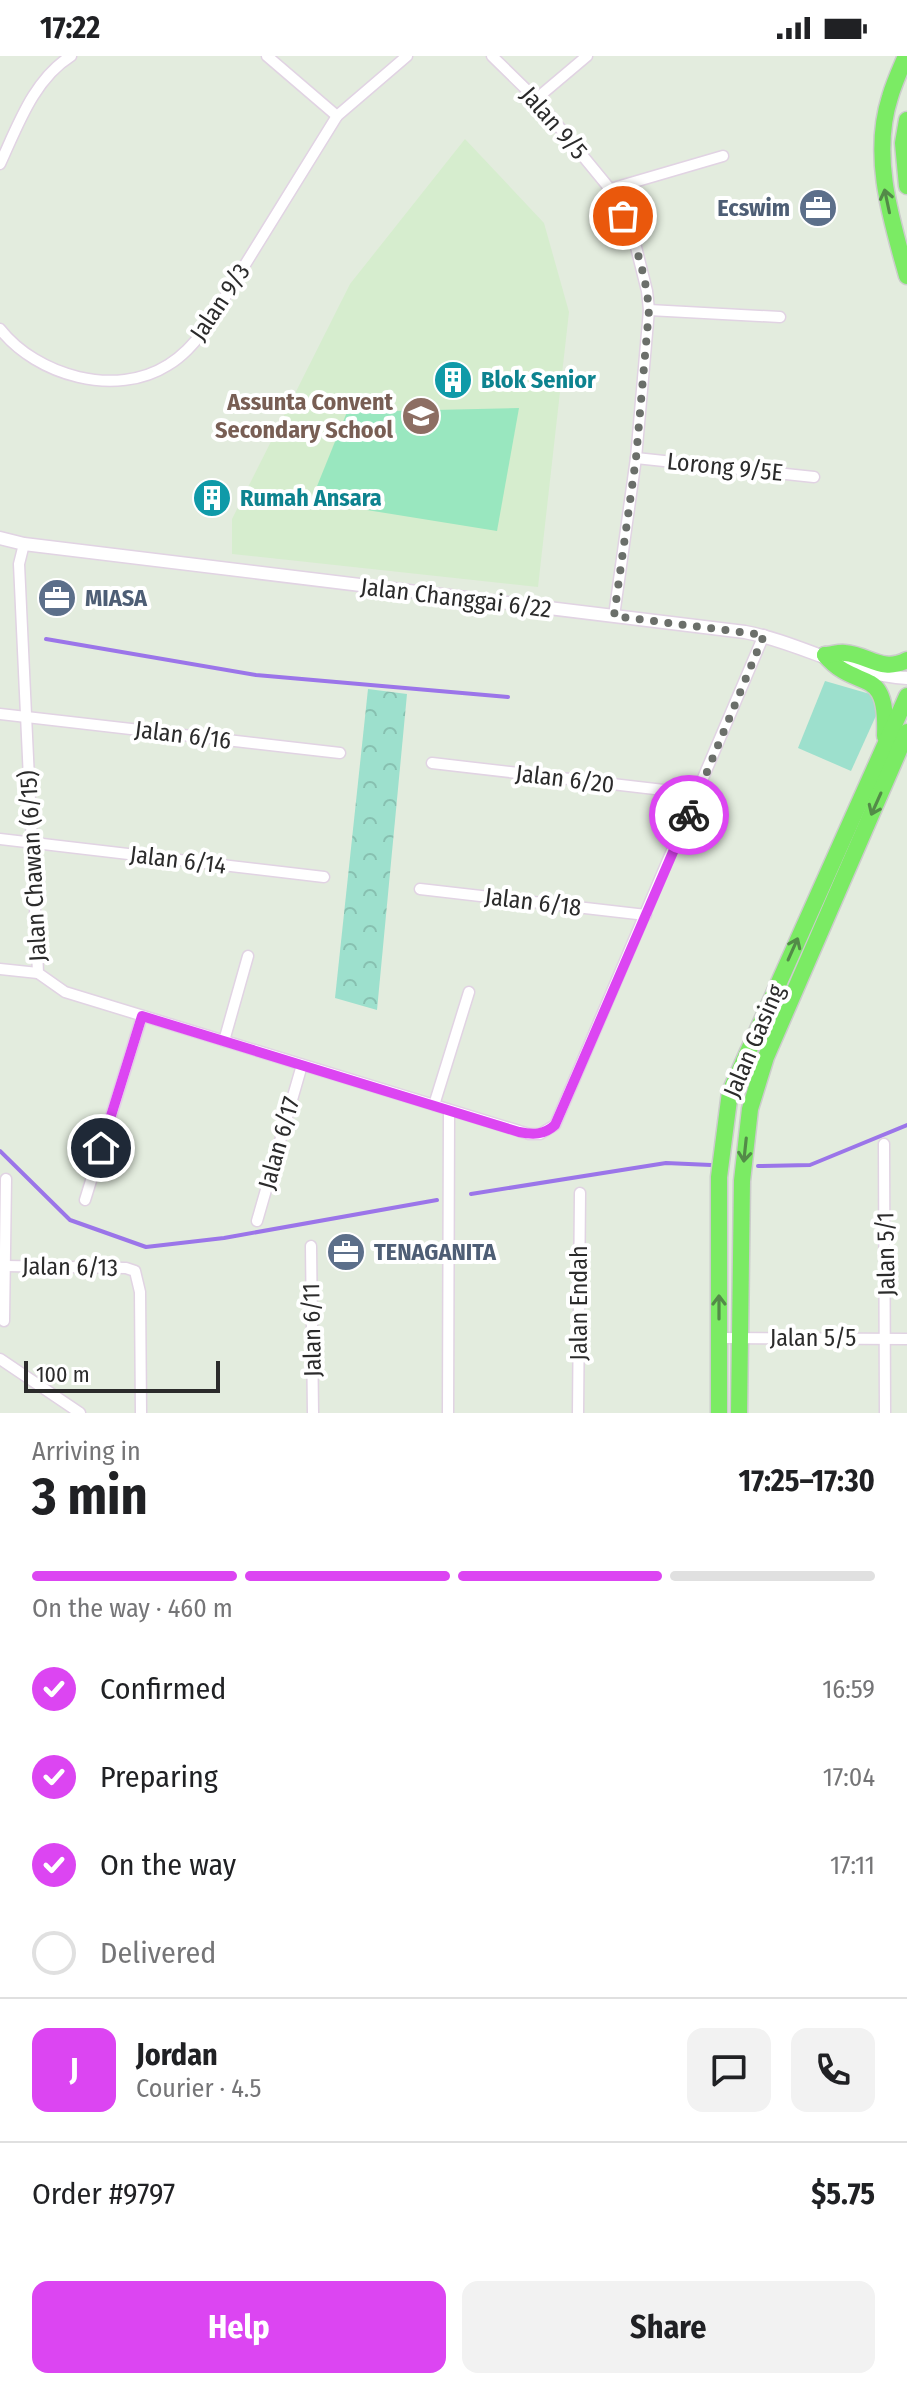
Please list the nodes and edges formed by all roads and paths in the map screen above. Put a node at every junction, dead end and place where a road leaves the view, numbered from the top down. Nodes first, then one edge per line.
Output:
1 (71, 56) edge
2 (267, 56) edge
3 (407, 56) edge
4 (492, 56) edge
5 (587, 56) edge
6 (906, 56) edge
7 (536, 99) junction
8 (337, 116) junction
9 (907, 120) edge
10 (723, 156) dead end
11 (0, 164) edge
12 (907, 186) edge
13 (610, 189) junction
14 (907, 276) edge
15 (649, 310) junction
16 (780, 317) dead end
17 (0, 329) edge
18 (636, 458) junction
19 (814, 477) dead end
20 (0, 538) edge
21 (24, 544) junction
22 (614, 616) junction
23 (764, 635) junction
24 (825, 655) junction
25 (907, 660) edge
26 (907, 678) edge
27 (907, 696) edge
28 (0, 714) edge
29 (25, 717) junction
30 (907, 732) edge
31 (885, 745) junction
32 (340, 753) dead end
33 (432, 763) dead end
34 (698, 794) junction
35 (0, 839) edge
36 (31, 842) junction
37 (324, 877) dead end
38 (420, 889) dead end
39 (646, 915) junction
40 (248, 956) dead end
41 (0, 969) edge
42 (38, 973) junction
43 (469, 992) dead end
44 (142, 1016) junction
45 (224, 1041) junction
46 (302, 1065) junction
47 (434, 1105) junction
48 (449, 1110) junction
49 (884, 1144) dead end
50 (6, 1179) dead end
51 (580, 1193) dead end
52 (85, 1200) dead end
53 (257, 1221) dead end
54 (311, 1246) dead end
55 (5, 1266) junction
56 (4, 1321) dead end
57 (719, 1338) junction
58 (738, 1338) junction
59 (886, 1339) junction
60 (907, 1339) edge
61 (0, 1359) edge
62 (80, 1413) edge
63 (141, 1413) edge
64 (313, 1413) edge
65 (448, 1413) edge
66 (578, 1413) edge
67 (719, 1413) edge
68 (739, 1413) edge
69 (885, 1413) edge

1 - 11 street
2 - 8 street
3 - 8 street, Jalan 9/3
4 - 7 street, Jalan 9/5
5 - 7 street
14 -> 6 main road
7 - 13 street, Jalan 9/5
8 - 17 street, Jalan 9/3
9 - 12 main road
10 - 13 street
13 - 15 street, Jalan 9/5
15 - 16 street
15 - 18 street, Jalan 9/5
18 - 19 street, Lorong 9/5E
18 - 22 street, Jalan 9/5
20 - 21 street, Jalan Changgai 6/22
21 - 22 street, Jalan Changgai 6/22
21 - 29 street, Jalan Chawan (6/15)
22 - 23 street, Jalan Changgai 6/22
23 - 24 street, Jalan Changgai 6/22
23 - 34 street, Jalan Chawan (6/15)
24 - 25 main road
24 - 26 street, Jalan Changgai 6/22
24 - 31 main road
27 - 31 main road, Jalan Gasing
28 - 29 street, Jalan 6/16
29 - 32 street, Jalan 6/16
29 - 36 street, Jalan Chawan (6/15)
30 -> 58 main road, Jalan Gasing
57 -> 31 main road, Jalan Gasing
33 - 34 street, Jalan 6/20
34 - 39 street, Jalan Chawan (6/15)
35 - 36 street, Jalan 6/14
36 - 37 street, Jalan 6/14
36 - 42 street, Jalan Chawan (6/15)
38 - 39 street, Jalan 6/18
39 - 48 street, Jalan Chawan (6/15)
40 - 45 street
41 - 42 street
42 - 44 street, Jalan Chawan (6/15)
43 - 47 street
44 - 45 street, Jalan Chawan (6/15)
44 - 52 street
45 - 46 street, Jalan Chawan (6/15)
46 - 47 street, Jalan Chawan (6/15)
46 - 53 street, Jalan 6/17
47 - 48 street, Jalan Chawan (6/15)
48 - 65 street
49 - 59 street, Jalan 5/1
50 - 55 street, Jalan 6/13
51 - 66 street, Jalan Endah
54 - 64 street, Jalan 6/11
55 - 56 street, Jalan 6/13
55 - 63 street, Jalan 6/13
57 - 58 street, Jalan 5/5
57 - 67 main road, Jalan Gasing
58 - 59 street, Jalan 5/5
58 - 68 main road, Jalan Gasing
59 - 60 street, Jalan 5/5
59 - 69 street, Jalan 5/1
61 - 62 street

